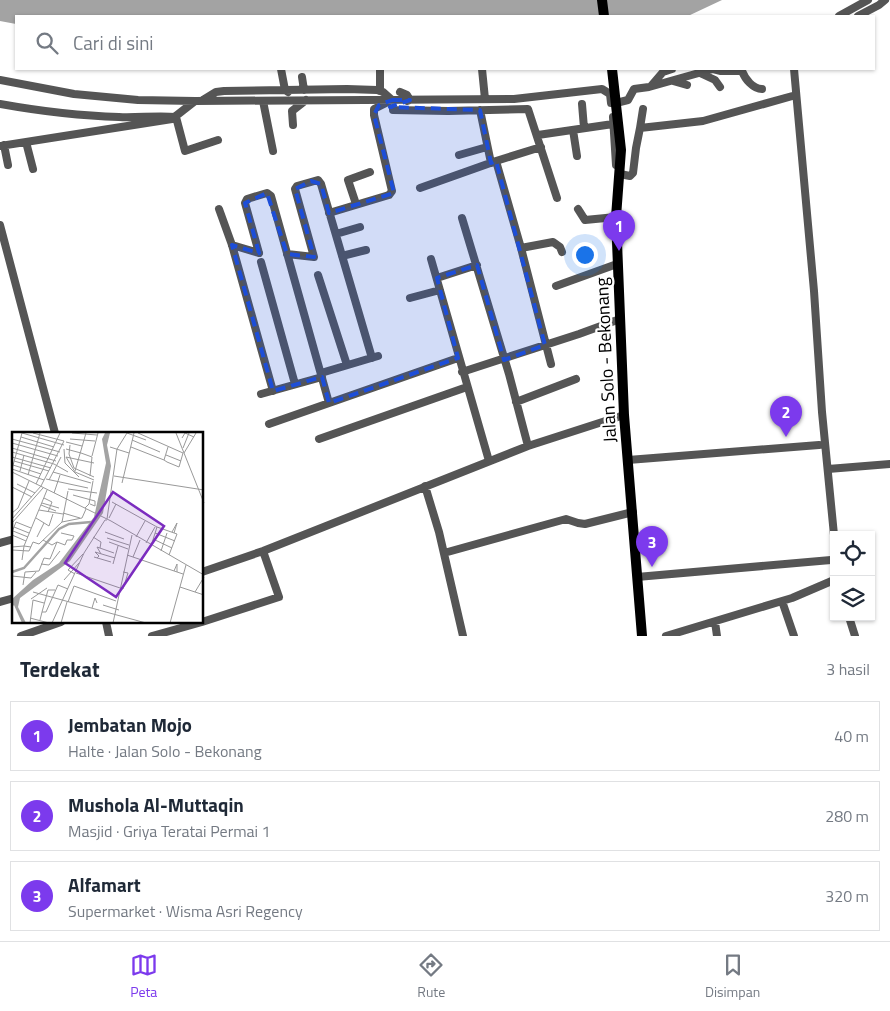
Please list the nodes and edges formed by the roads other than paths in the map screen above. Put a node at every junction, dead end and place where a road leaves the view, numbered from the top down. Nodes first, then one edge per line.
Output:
1 (602, 0) edge
2 (868, 0) edge
3 (885, 0) edge
4 (604, 15) edge
5 (841, 15) edge
6 (860, 15) edge
7 (280, 70) edge
8 (380, 70) edge
9 (482, 70) edge
10 (612, 70) edge
11 (669, 70) edge
12 (710, 70) edge
13 (717, 70) edge
14 (794, 70) edge
15 (700, 73) junction
16 (302, 77) dead end
17 (0, 80) edge
18 (673, 80) junction
19 (687, 85) dead end
20 (649, 87) junction
21 (720, 87) dead end
22 (762, 89) dead end
23 (285, 90) junction
24 (304, 90) junction
25 (380, 91) junction
26 (400, 92) dead end
27 (796, 95) junction
28 (485, 99) junction
29 (199, 100) junction
30 (303, 100) junction
31 (392, 100) junction
32 (410, 100) junction
33 (263, 101) junction
34 (616, 103) junction
35 (0, 104) edge
36 (582, 104) dead end
37 (643, 109) dead end
38 (480, 110) junction
39 (178, 116) junction
40 (613, 124) junction
41 (293, 125) dead end
42 (584, 128) junction
43 (640, 128) junction
44 (573, 130) junction
45 (538, 135) junction
46 (218, 140) dead end
47 (26, 142) junction
48 (2, 146) edge
49 (487, 147) junction
50 (541, 147) junction
51 (273, 151) dead end
52 (459, 155) dead end
53 (577, 156) dead end
54 (493, 162) junction
55 (8, 165) dead end
56 (33, 169) dead end
57 (370, 172) dead end
58 (619, 179) junction
59 (420, 188) dead end
60 (557, 198) dead end
61 (356, 204) junction
62 (220, 209) dead end
63 (578, 209) dead end
64 (329, 213) junction
65 (616, 217) junction
66 (462, 218) dead end
67 (0, 225) edge
68 (360, 227) dead end
69 (336, 234) junction
70 (232, 245) junction
71 (521, 248) junction
72 (366, 250) dead end
73 (562, 252) dead end
74 (287, 254) junction
75 (342, 256) junction
76 (431, 259) dead end
77 (261, 262) dead end
78 (617, 264) junction
79 (477, 265) junction
80 (318, 275) dead end
81 (437, 278) junction
82 (556, 286) dead end
83 (440, 290) junction
84 (410, 298) dead end
85 (620, 319) junction
86 (545, 345) junction
87 (458, 358) junction
88 (504, 360) junction
89 (551, 364) dead end
90 (347, 365) junction
91 (462, 372) junction
92 (321, 375) junction
93 (576, 379) dead end
94 (295, 384) junction
95 (466, 387) junction
96 (273, 391) junction
97 (261, 394) dead end
98 (516, 402) junction
99 (329, 403) junction
100 (624, 416) junction
101 (270, 424) dead end
102 (54, 432) edge
103 (319, 439) dead end
104 (819, 445) dead end
105 (528, 446) junction
106 (628, 460) junction
107 (489, 461) junction
108 (890, 464) edge
109 (828, 469) junction
110 (425, 486) junction
111 (633, 512) junction
112 (834, 531) edge
113 (12, 540) edge
114 (0, 544) edge
115 (263, 551) junction
116 (444, 553) junction
117 (830, 560) edge
118 (204, 571) edge
119 (637, 577) junction
120 (830, 582) edge
121 (782, 601) junction
122 (204, 621) edge
123 (851, 621) edge
124 (715, 622) junction
125 (55, 624) edge
126 (165, 624) edge
127 (195, 624) edge
128 (166, 632) junction
129 (22, 636) edge
130 (152, 636) edge
131 (464, 636) edge
132 (642, 636) edge
133 (666, 636) edge
134 (717, 636) edge
135 (794, 636) edge
136 (855, 636) edge

1 - 4 main road
2 - 5 street
3 - 6 street
7 - 23 street
8 - 25 street
9 - 28 street
10 - 34 main road, Jalan Solo - Bekonang
11 - 20 street
12 - 15 street
13 - 22 street
14 - 27 street
15 - 18 street
15 - 21 street
16 - 24 street
17 - 29 street
18 - 19 street
18 - 20 street
20 - 34 street
23 - 24 street
23 - 29 street
23 - 30 street
24 - 25 street
25 - 31 street
26 - 32 street
27 - 43 street
27 - 109 street
28 - 32 street
28 - 40 street
29 - 33 street
29 - 39 street
30 - 31 street
30 - 33 street
30 - 41 street
31 - 32 street
31 - 61 street
32 - 38 street
33 - 51 street
34 - 58 main road, Jalan Solo - Bekonang
35 - 39 street
36 - 42 street
37 - 43 street
38 - 45 street
38 - 49 street
39 - 46 street
39 - 47 street
40 - 42 street
40 - 58 street
42 - 44 street
43 - 58 street
44 - 45 street
44 - 53 street
45 - 50 street
47 - 48 street
47 - 56 street
48 - 55 street
49 - 52 street
49 - 54 street
50 - 54 street
50 - 60 street
54 - 59 street
54 - 71 street
57 - 61 street
58 - 65 main road, Jalan Solo - Bekonang
61 - 64 street
62 - 70 street
63 - 65 street
64 - 69 street
64 - 74 street
65 - 78 main road, Jalan Solo - Bekonang
66 - 79 street
67 - 102 street
68 - 69 street
69 - 75 street
70 - 74 street
70 - 96 street
71 - 73 street
71 - 86 street
72 - 75 street
74 - 92 street
75 - 90 street
76 - 81 street
77 - 94 street
78 - 82 street
78 - 85 main road, Jalan Solo - Bekonang
79 - 81 street
79 - 88 street
80 - 90 street
81 - 83 street
83 - 84 street
83 - 87 street
85 - 86 street
85 - 100 main road, Jalan Solo - Bekonang
86 - 88 street
86 - 89 street
87 - 91 street
87 - 99 street
88 - 91 street
88 - 98 street
90 - 92 street
91 - 95 street
92 - 94 street
92 - 99 street
93 - 98 street
94 - 96 street
95 - 103 street
95 - 107 street
96 - 97 street
98 - 105 street
99 - 101 street
100 - 105 street
100 - 106 main road, Jalan Solo - Bekonang
104 - 106 street
105 - 107 street
106 - 111 main road, Jalan Solo - Bekonang
107 - 110 street
108 - 109 street
109 - 112 street
110 - 115 street
110 - 116 street
111 - 116 street
111 - 119 main road, Jalan Solo - Bekonang
113 - 114 street
115 - 118 street
115 - 122 street
116 - 131 street
117 - 119 street
119 - 132 main road, Jalan Solo - Bekonang
120 - 121 street
121 - 124 street
121 - 135 street
123 - 136 street
124 - 133 street
124 - 134 street
125 - 129 street
126 - 128 street
127 - 128 street
128 - 130 street

